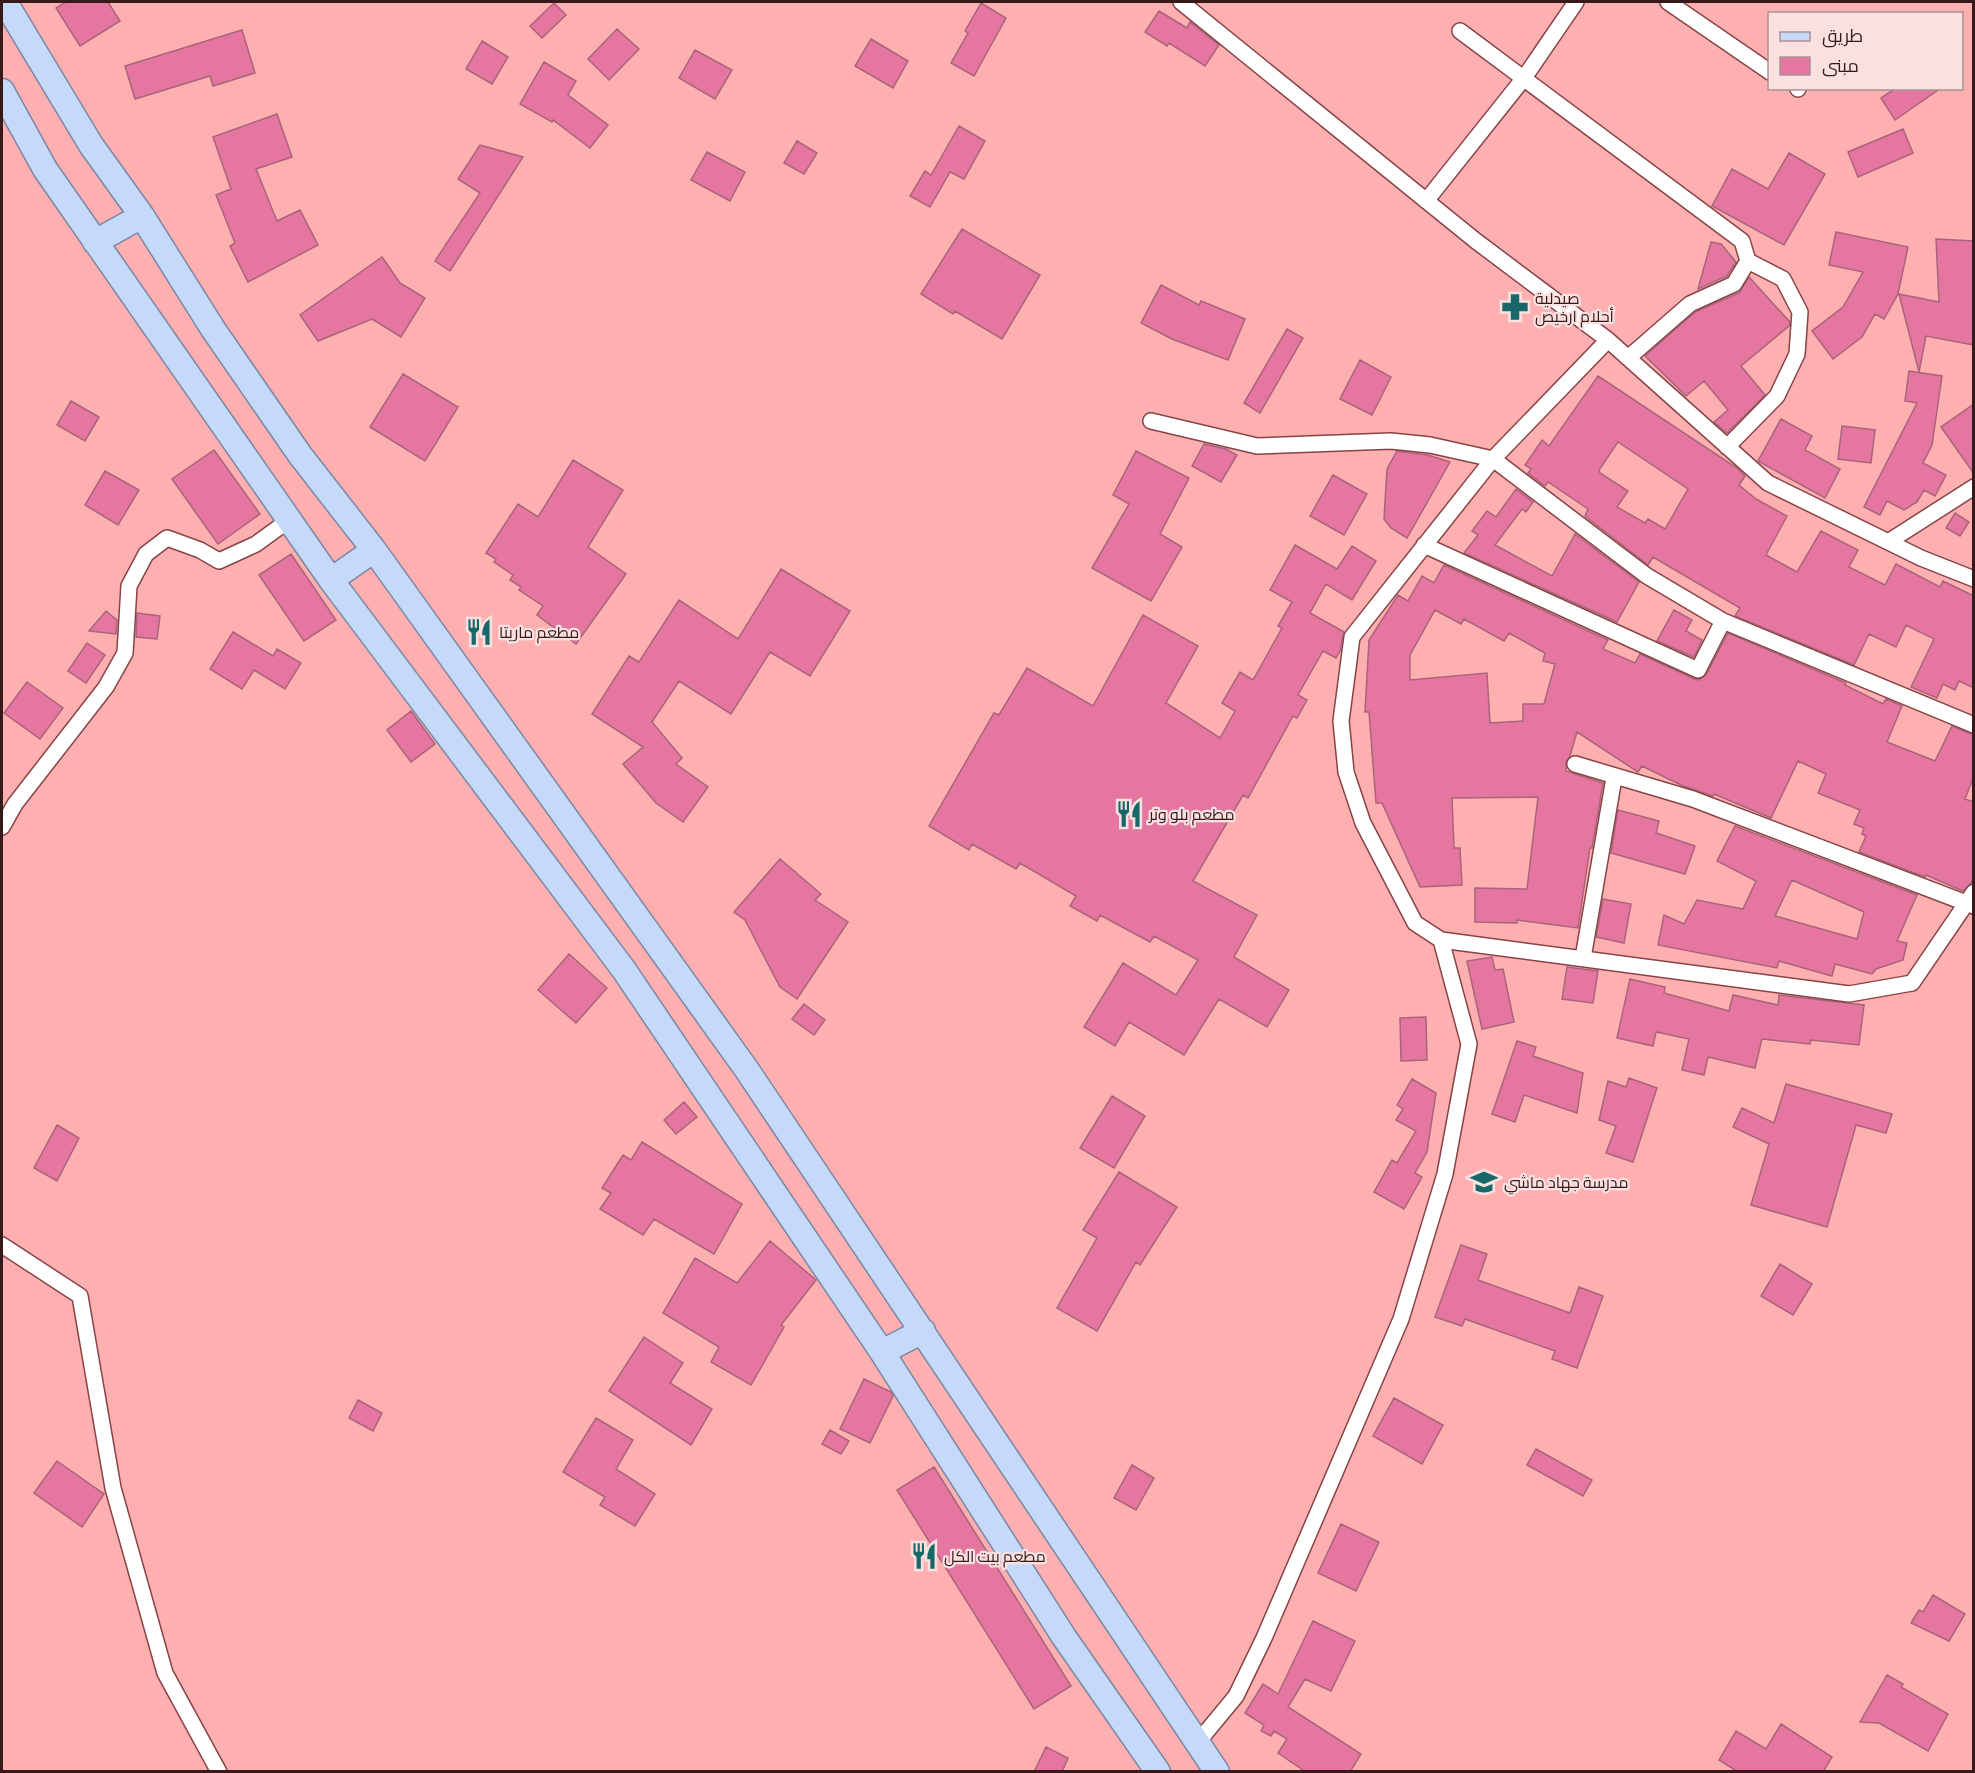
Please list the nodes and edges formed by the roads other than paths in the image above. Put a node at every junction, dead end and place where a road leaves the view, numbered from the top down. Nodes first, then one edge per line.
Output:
1 (5, 2) edge
2 (1180, 2) edge
3 (1576, 2) edge
4 (1668, 2) edge
5 (1460, 31) dead end
6 (1768, 71) edge
7 (1524, 78) junction
8 (2, 91) edge
9 (1426, 201) junction
10 (142, 216) junction
11 (95, 243) junction
12 (1748, 261) junction
13 (1608, 340) junction
14 (1628, 358) junction
15 (1151, 421) dead end
16 (1727, 447) junction
17 (1493, 459) junction
18 (1974, 487) edge
19 (289, 520) junction
20 (1888, 542) junction
21 (1424, 545) junction
22 (374, 550) junction
23 (1974, 579) edge
24 (331, 580) junction
25 (1723, 621) junction
26 (1974, 725) edge
27 (1575, 764) dead end
28 (1614, 778) junction
29 (2, 827) edge
30 (1971, 900) edge
31 (1441, 940) junction
32 (1583, 958) junction
33 (2, 1245) edge
34 (923, 1331) junction
35 (882, 1352) junction
36 (1198, 1742) junction
37 (219, 1772) edge
38 (1158, 1772) edge
39 (1216, 1772) edge

1 - 10 main road
2 - 9 street
3 - 7 street
4 - 6 street
5 - 7 street
7 - 9 street
7 - 12 street
8 - 11 main road
9 - 13 street
10 - 11 main road
10 - 22 main road
11 - 19 main road
12 - 14 street
12 - 16 street
13 - 14 street
13 - 17 street
14 - 16 street
15 - 17 street
16 - 20 street
17 - 21 street
17 - 25 street
18 - 20 street
19 - 24 main road
19 - 29 street
20 - 23 street
21 - 25 street
21 - 31 street
22 - 24 main road
22 - 34 main road
24 - 35 main road
25 - 26 street
27 - 28 street
28 - 30 street
28 - 32 street
30 - 32 street
31 - 32 street
31 - 36 street
33 - 37 street
34 - 35 main road
34 - 36 main road
35 - 38 main road
36 - 39 main road

